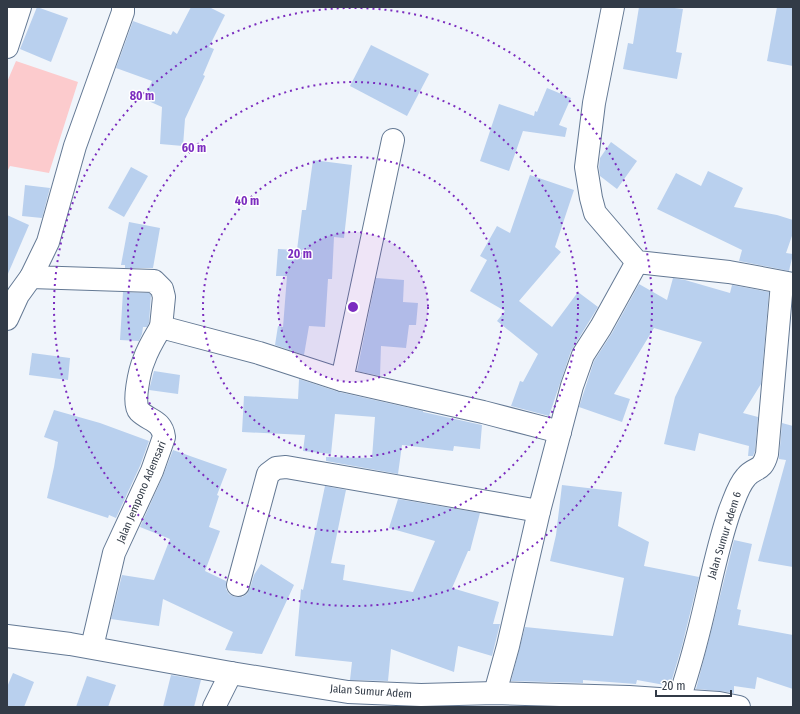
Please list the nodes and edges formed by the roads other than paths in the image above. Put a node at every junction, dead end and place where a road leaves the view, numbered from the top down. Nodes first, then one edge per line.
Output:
1 (20, 7) edge
2 (123, 7) edge
3 (613, 7) edge
4 (8, 40) edge
5 (393, 140) dead end
6 (637, 262) junction
7 (31, 277) junction
8 (788, 283) edge
9 (7, 319) edge
10 (161, 327) junction
11 (342, 380) junction
12 (560, 432) junction
13 (540, 511) junction
14 (238, 585) dead end
15 (7, 636) edge
16 (92, 647) junction
17 (231, 673) junction
18 (495, 693) junction
19 (472, 700) edge
20 (679, 700) junction
21 (628, 702) edge
22 (214, 707) edge
23 (739, 707) edge

1 - 4 street
2 - 7 street
3 - 6 street
5 - 11 street
6 - 8 street
6 - 12 street
7 - 9 street
7 - 10 street
8 - 20 street, Jalan Sumur Adem 6
10 - 11 street
10 - 16 street, Jalan Jempono Ademsari
11 - 12 street
12 - 13 street
13 - 14 street
13 - 18 street
15 - 16 street, Jalan Sumur Adem
16 - 17 street, Jalan Sumur Adem
17 - 19 street, Jalan Sumur Adem
17 - 22 street
18 - 19 street, Jalan Sumur Adem
18 - 21 street, Jalan Sumur Adem
20 - 21 street, Jalan Sumur Adem
20 - 23 street, Jalan Sumur Adem

